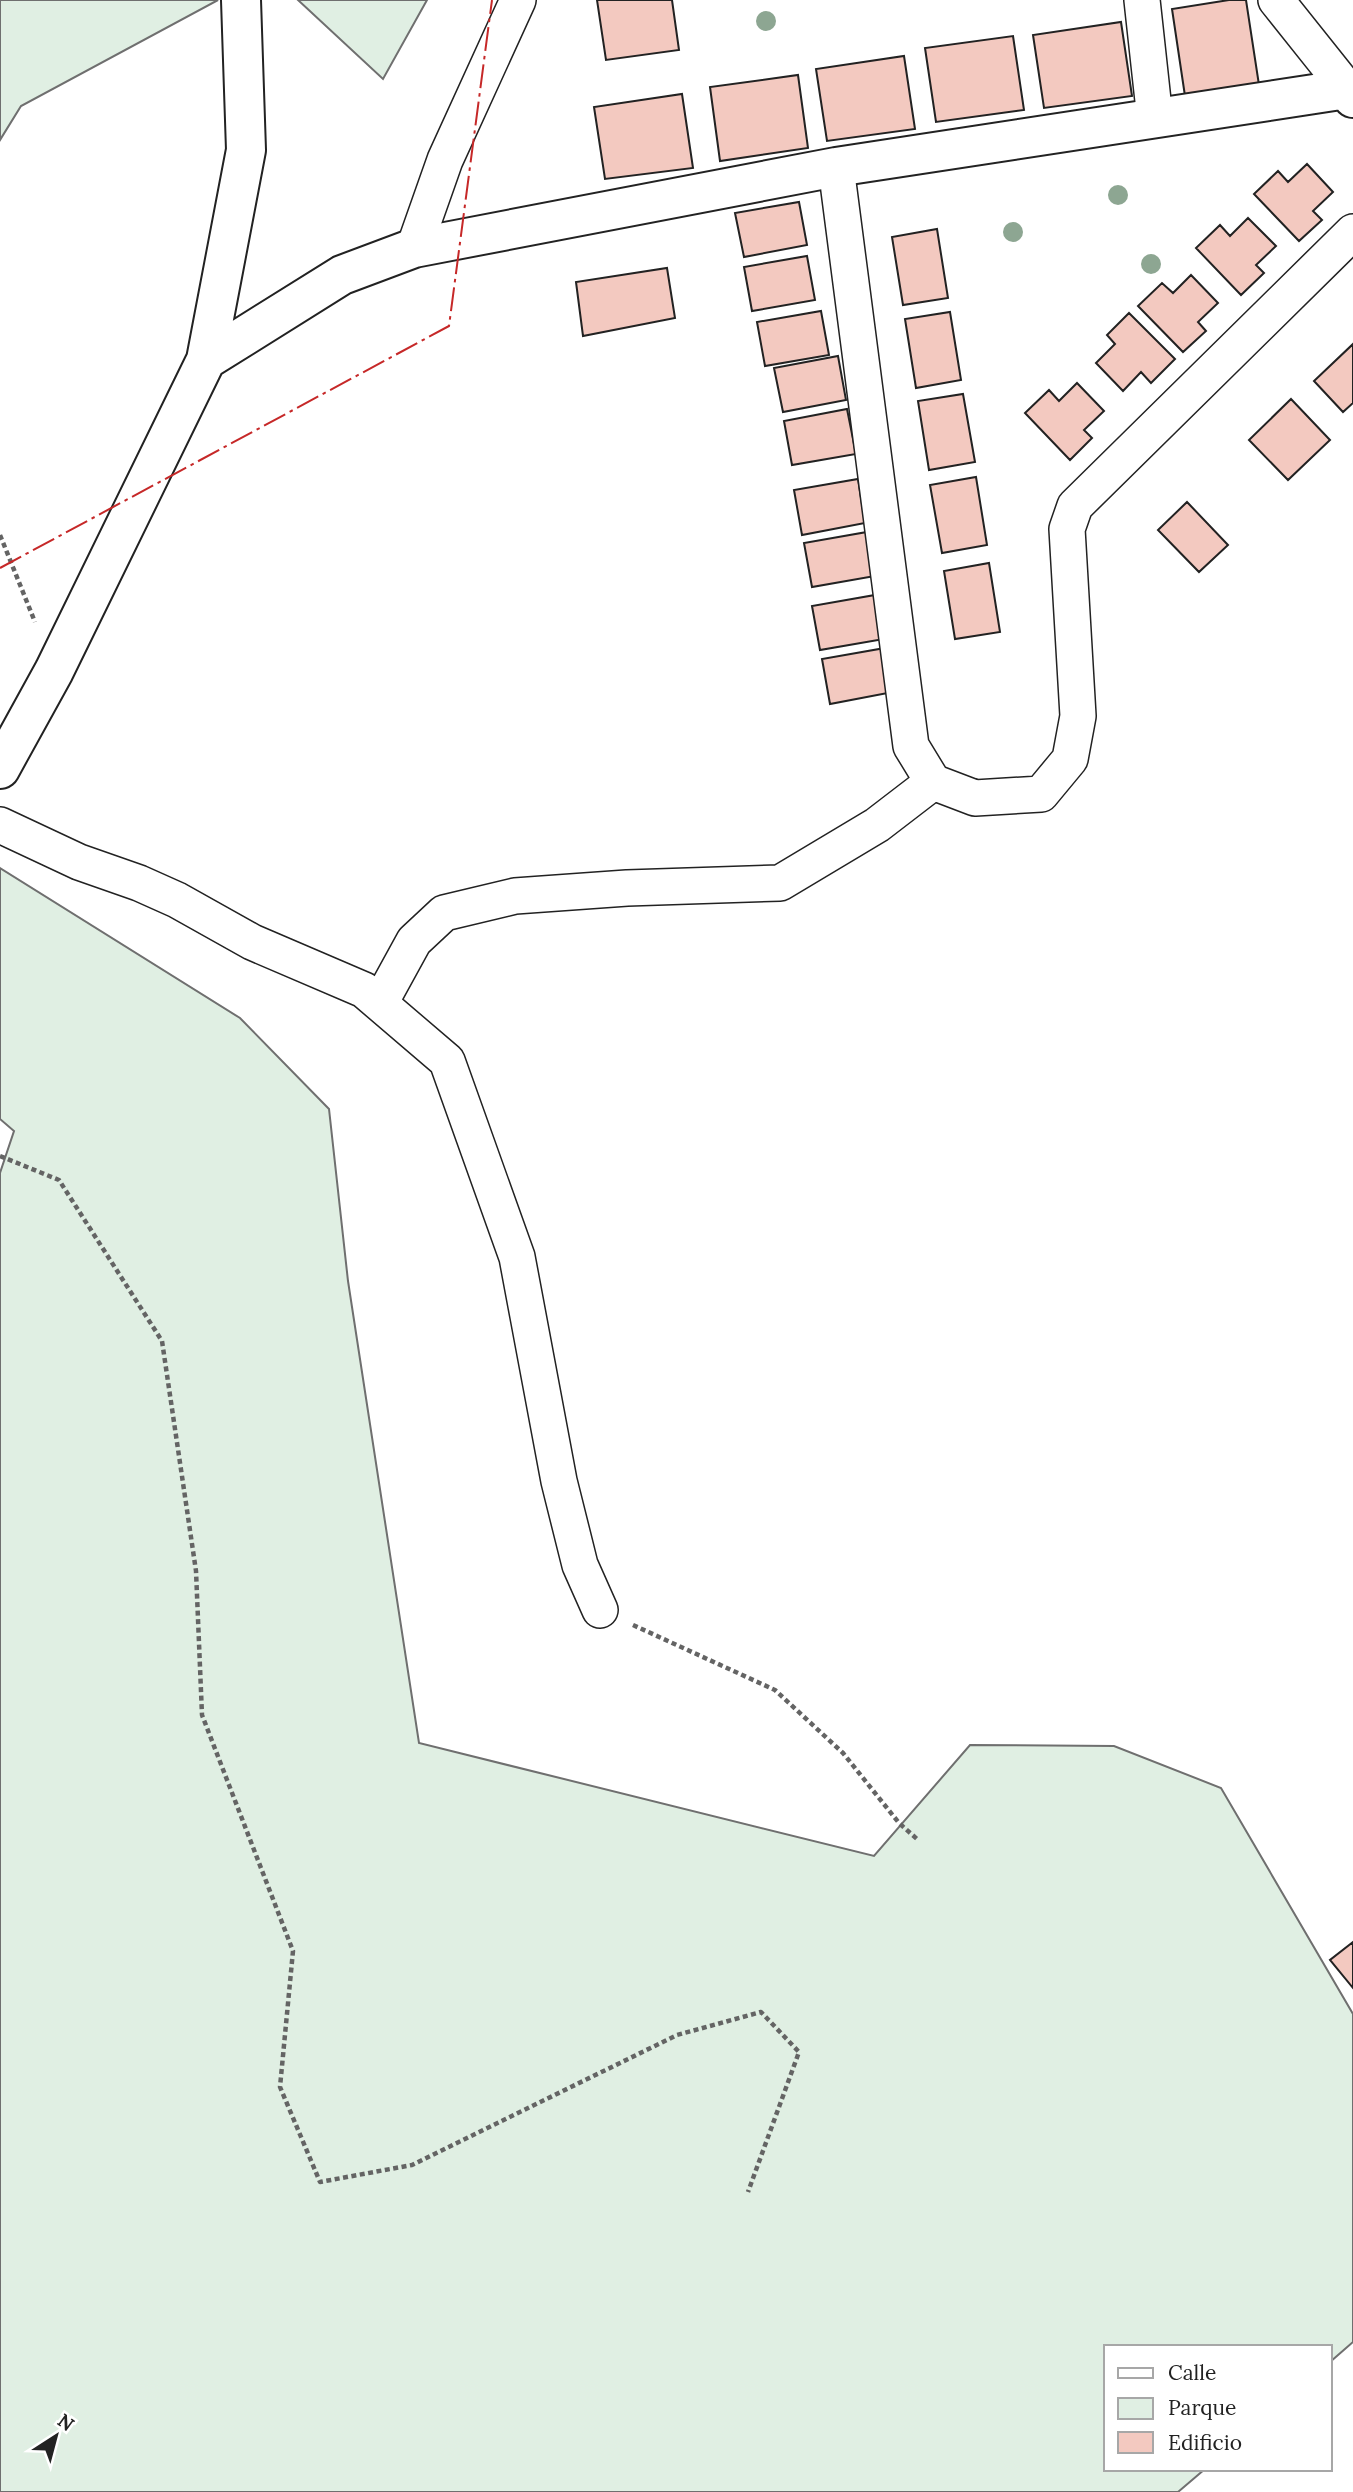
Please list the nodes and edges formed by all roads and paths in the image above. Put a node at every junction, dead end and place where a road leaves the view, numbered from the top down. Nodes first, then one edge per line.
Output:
1 (242, 0) edge
2 (518, 0) edge
3 (1142, 0) edge
4 (1276, 0) edge
5 (1350, 93) edge
6 (1155, 119) junction
7 (836, 167) junction
8 (1353, 232) edge
9 (414, 248) junction
10 (206, 360) junction
11 (0, 536) edge
12 (54, 671) junction
13 (0, 769) edge
14 (933, 782) junction
15 (0, 825) edge
16 (380, 1003) junction
17 (0, 1156) edge
18 (600, 1610) joint
19 (917, 1839) dead end
20 (748, 2192) dead end

1 - 10 street
2 - 9 street
3 - 6 street
4 - 5 street
5 - 6 street
6 - 7 street
7 - 9 street
7 - 14 street
8 - 14 street
9 - 10 street
10 - 12 street
11 - 12 path
12 - 13 street
14 - 16 street
15 - 16 street
16 - 18 street
17 - 20 path
18 - 19 path

